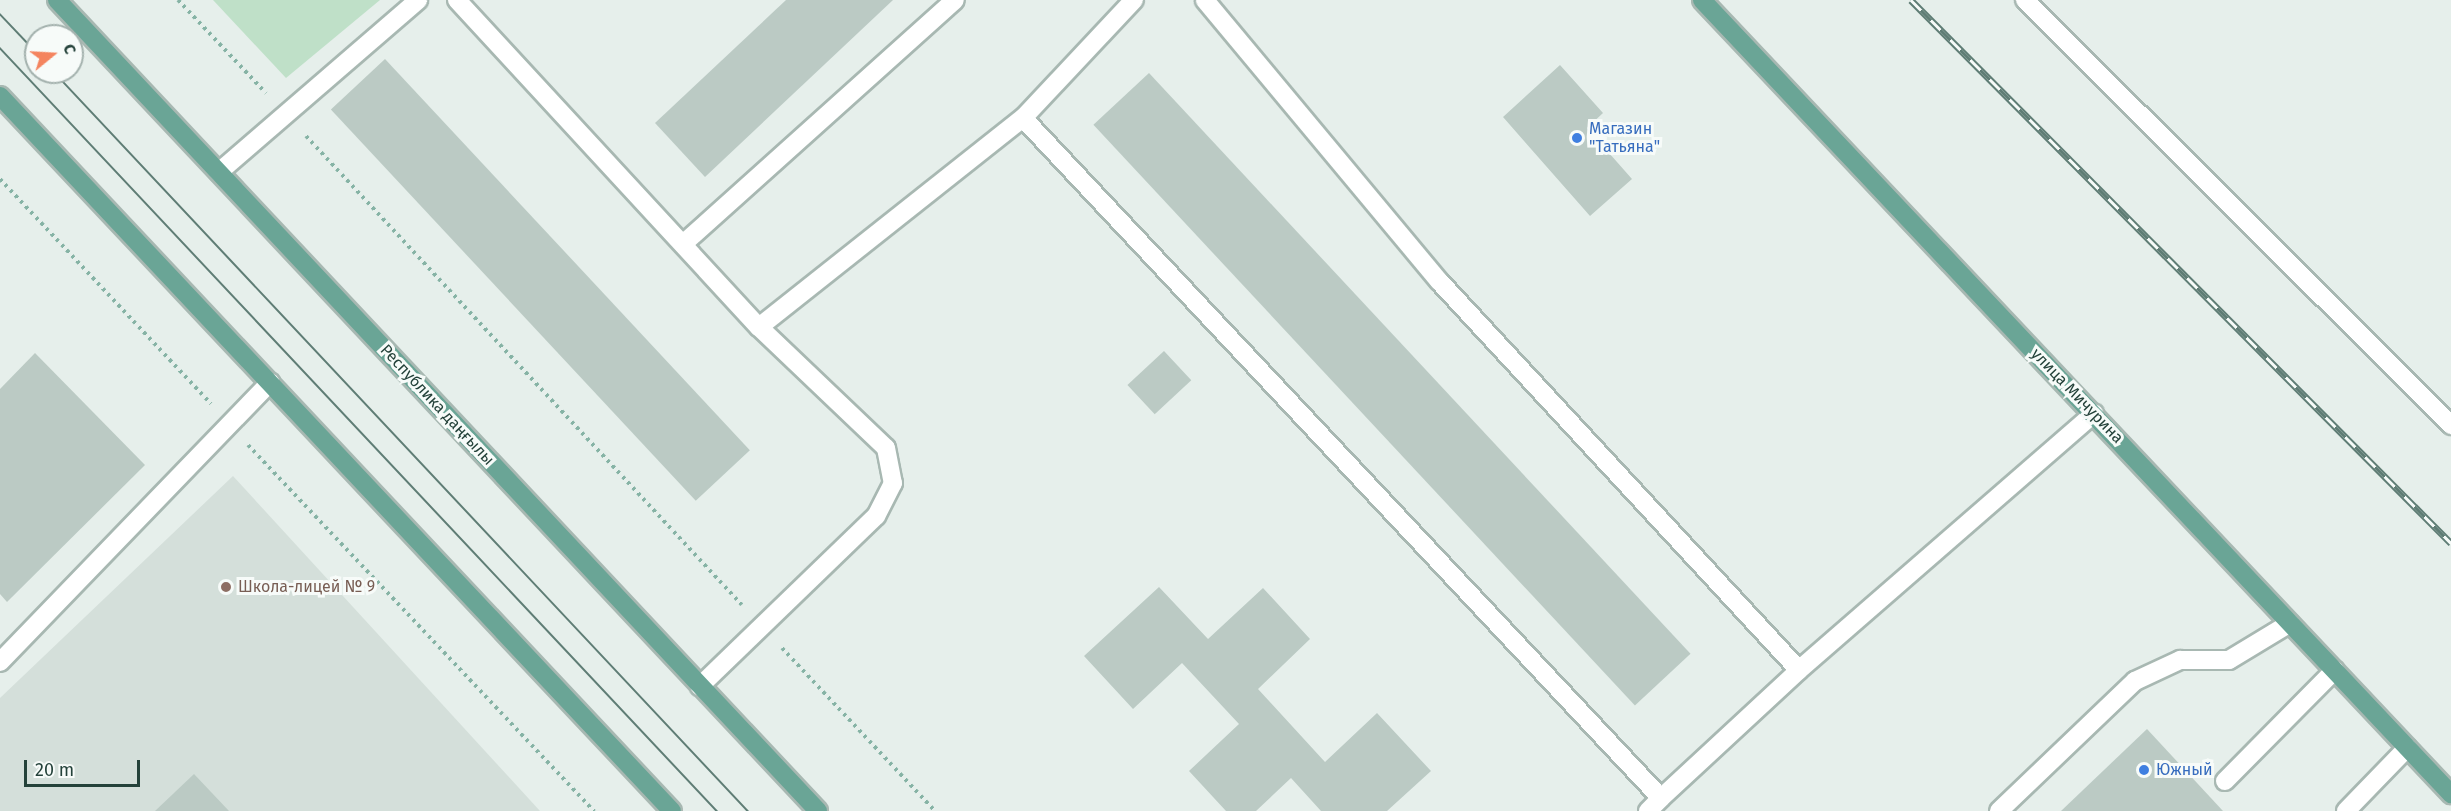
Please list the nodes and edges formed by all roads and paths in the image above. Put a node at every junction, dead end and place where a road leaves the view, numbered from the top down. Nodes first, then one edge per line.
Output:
1 (57, 0) edge
2 (178, 0) edge
3 (418, 0) edge
4 (457, 0) edge
5 (955, 0) edge
6 (1134, 0) edge
7 (1205, 0) edge
8 (1702, 0) edge
9 (2025, 0) edge
10 (0, 96) edge
11 (283, 112) junction
12 (1023, 118) junction
13 (219, 172) junction
14 (0, 179) edge
15 (683, 244) junction
16 (759, 327) junction
17 (270, 382) junction
18 (2094, 414) junction
19 (230, 424) junction
20 (2451, 425) edge
21 (2290, 623) junction
22 (761, 625) junction
23 (0, 662) edge
24 (1799, 670) junction
25 (2335, 670) junction
26 (700, 686) junction
27 (2407, 748) junction
28 (2225, 781) dead end
29 (2451, 794) edge
30 (1661, 798) junction
31 (594, 811) edge
32 (672, 811) edge
33 (818, 811) edge
34 (935, 811) edge
35 (1648, 811) edge
36 (1999, 811) edge
37 (2346, 811) edge

1 - 13 main road, Республика даңғылы
2 - 11 path
3 - 11 street
4 - 15 street
5 - 15 street
6 - 12 street
7 - 24 street
8 - 18 main road, улица Мичурина
9 - 20 street
10 - 17 main road
11 - 13 street
11 - 22 path
12 - 16 street
12 - 30 street
13 - 26 main road, Республика даңғылы
14 - 19 path
15 - 16 street
16 - 22 street
17 - 19 street
17 - 32 main road
18 - 21 main road, улица Мичурина
18 - 24 street
19 - 23 street
19 - 31 path
21 - 25 main road, улица Мичурина
21 - 36 street
22 - 26 street
22 - 34 path
24 - 30 street
25 - 27 main road, улица Мичурина
25 - 28 street
26 - 33 main road, Республика даңғылы
27 - 29 main road, улица Мичурина
27 - 37 street
30 - 35 street

